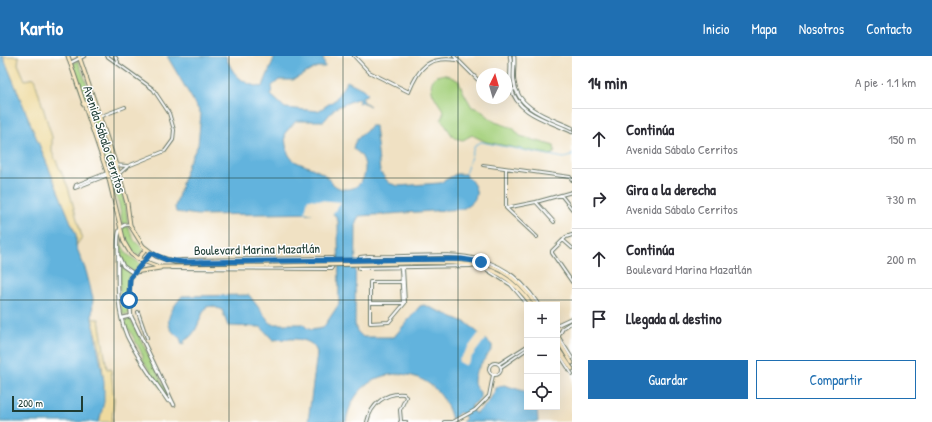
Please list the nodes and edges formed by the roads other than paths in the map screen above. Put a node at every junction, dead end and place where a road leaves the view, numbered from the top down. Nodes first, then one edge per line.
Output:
1 (68, 56) edge
2 (84, 56) edge
3 (107, 56) edge
4 (115, 56) edge
5 (354, 56) edge
6 (454, 56) edge
7 (510, 56) edge
8 (514, 56) edge
9 (79, 57) edge
10 (445, 57) edge
11 (458, 60) junction
12 (70, 63) junction
13 (118, 64) junction
14 (476, 78) edge
15 (514, 89) junction
16 (94, 101) junction
17 (83, 104) junction
18 (125, 107) dead end
19 (99, 117) junction
20 (572, 128) edge
21 (572, 132) edge
22 (115, 165) junction
23 (483, 165) dead end
24 (128, 166) junction
25 (506, 169) junction
26 (107, 174) junction
27 (119, 174) junction
28 (572, 180) edge
29 (572, 192) edge
30 (561, 196) junction
31 (536, 202) junction
32 (506, 208) junction
33 (572, 209) edge
34 (554, 222) dead end
35 (130, 225) junction
36 (120, 228) junction
37 (572, 236) edge
38 (537, 237) dead end
39 (563, 240) junction
40 (572, 248) edge
41 (146, 249) junction
42 (118, 250) junction
43 (151, 253) junction
44 (138, 259) junction
45 (241, 261) junction
46 (455, 261) junction
47 (144, 262) junction
48 (273, 264) junction
49 (165, 267) junction
50 (242, 267) junction
51 (402, 268) junction
52 (134, 273) junction
53 (403, 282) junction
54 (572, 282) edge
55 (370, 302) junction
56 (526, 302) edge
57 (530, 302) edge
58 (534, 302) edge
59 (403, 304) junction
60 (138, 312) dead end
61 (131, 316) junction
62 (122, 318) junction
63 (572, 318) edge
64 (572, 322) edge
65 (560, 324) edge
66 (143, 327) junction
67 (137, 330) junction
68 (560, 334) edge
69 (147, 338) dead end
70 (560, 341) edge
71 (560, 343) edge
72 (524, 348) edge
73 (524, 351) edge
74 (560, 351) edge
75 (560, 356) edge
76 (572, 358) edge
77 (572, 362) edge
78 (500, 365) junction
79 (572, 369) edge
80 (572, 374) edge
81 (493, 375) junction
82 (171, 401) junction
83 (174, 405) dead end
84 (367, 422) edge
85 (401, 422) edge
86 (406, 422) edge
87 (444, 422) edge
88 (453, 422) edge

1 - 12 main road, Avenida Sábalo Cerritos
2 - 9 street
3 - 13 street
4 - 13 street
5 - 10 street
6 - 11 street
7 - 15 street
8 - 15 street
9 - 12 street
9 - 16 main road, Avenida Sábalo Cerritos
10 - 11 street
11 - 14 street
12 - 17 main road, Avenida Sábalo Cerritos
13 - 24 street
15 - 20 street
15 - 21 street
16 - 17 main road
16 - 19 main road, Avenida Sábalo Cerritos
17 - 26 main road, Avenida Sábalo Cerritos
18 - 19 street
19 - 22 main road, Avenida Sábalo Cerritos
22 - 24 street
22 - 26 street
22 - 27 main road, Avenida Sábalo Cerritos
23 - 25 street
24 - 27 street
25 - 28 street
25 - 32 street
26 - 26 street
26 - 27 street
26 - 36 main road, Avenida Sábalo Cerritos
27 - 35 main road, Avenida Sábalo Cerritos
29 - 30 street
30 - 31 street
30 - 33 street
31 - 32 street
31 - 34 street
32 - 38 street
35 - 36 street
35 - 41 main road, Avenida Sábalo Cerritos
36 - 42 street, Avenida Sábalo Cerritos
36 - 44 main road, Avenida Sábalo Cerritos
37 - 39 street
39 - 40 street
39 - 54 street
41 - 43 main road, Avenida Sábalo Cerritos
41 - 44 main road
42 - 52 street
42 - 62 street, Avenida Sábalo Cerritos
43 - 45 main road, Avenida Sábalo Cerritos
43 - 47 street
44 - 47 main road, Avenida Sábalo Cerritos
45 - 48 main road, Avenida Sábalo Cerritos
45 - 50 street, Boulevard Marina Mazatlán
46 - 48 main road, Avenida Sábalo Cerritos, bridge
46 - 51 street
46 - 51 street
46 - 56 street
46 - 57 main road
46 - 58 main road
47 - 49 main road, Avenida Sábalo Cerritos
47 - 52 street
48 - 50 main road, Avenida Sábalo Cerritos
49 - 50 main road, Avenida Sábalo Cerritos
49 - 52 main road
51 - 53 street
52 - 61 street, Avenida Sábalo Cerritos
53 - 55 street
53 - 59 street
55 - 59 street
55 - 59 street
60 - 66 street
61 - 62 street
61 - 67 street, Avenida Sábalo Cerritos
62 - 82 street, Avenida Sábalo Cerritos
63 - 65 street
64 - 68 street
66 - 67 street
66 - 69 street
67 - 82 street, Avenida Sábalo Cerritos
70 - 76 street
71 - 77 main road
72 - 78 street
73 - 78 street
74 - 79 main road
75 - 80 street
78 - 81 street
78 - 81 street
81 - 88 street
82 - 83 street, Avenida Sábalo Cerritos
84 - 85 street
85 - 86 street
87 - 88 street

